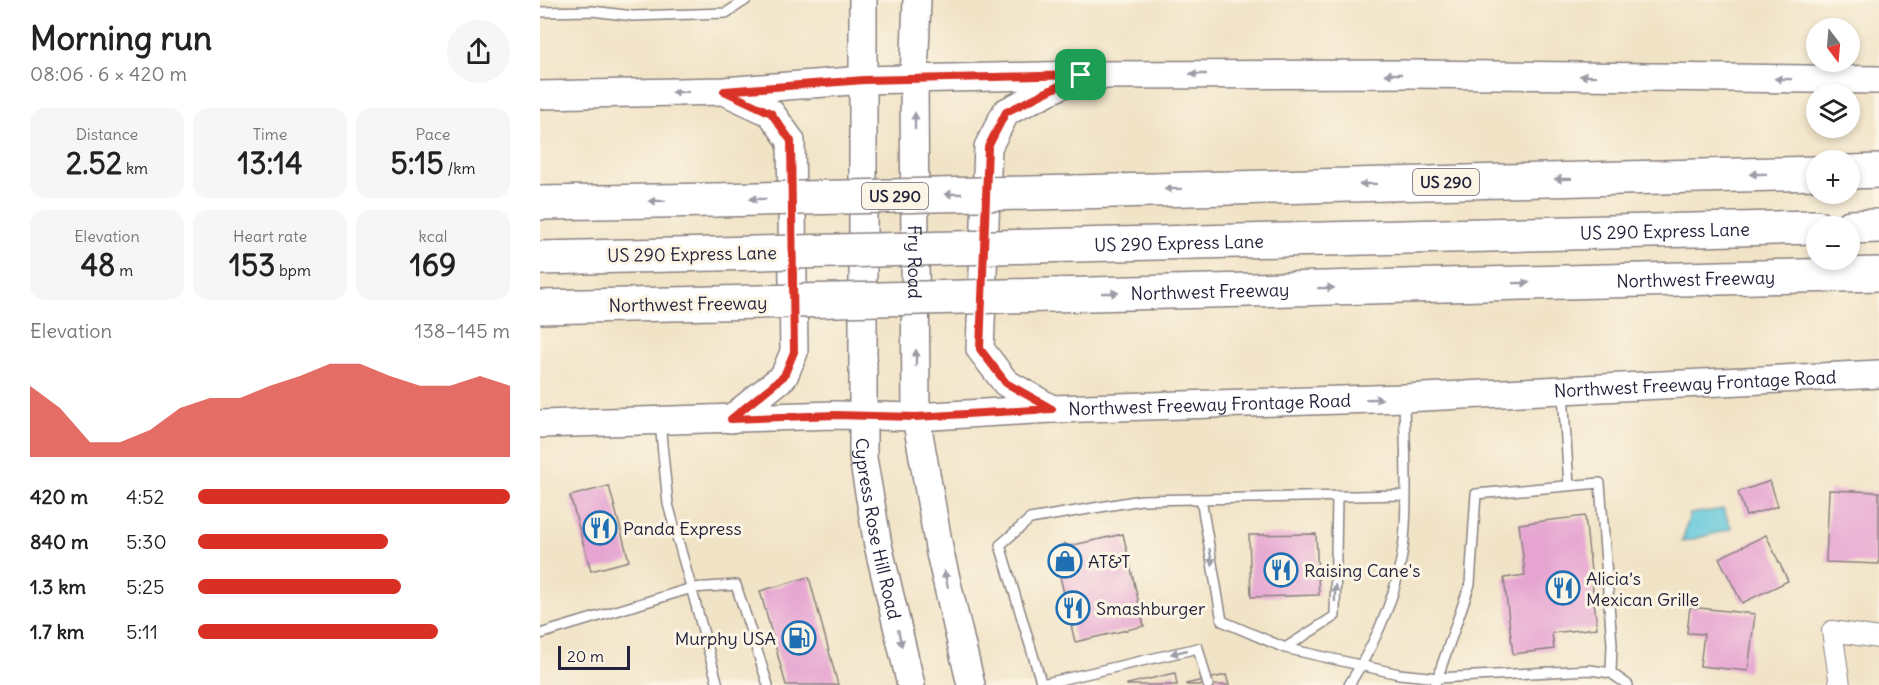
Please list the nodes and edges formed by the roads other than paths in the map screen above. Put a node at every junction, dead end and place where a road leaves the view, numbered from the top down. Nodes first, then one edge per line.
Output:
1 (746, 0) edge
2 (863, 0) edge
3 (917, 0) edge
4 (540, 12) edge
5 (1081, 75) junction
6 (914, 79) junction
7 (864, 80) junction
8 (1879, 80) edge
9 (724, 91) junction
10 (540, 95) edge
11 (1879, 171) edge
12 (1860, 172) edge
13 (1806, 173) edge
14 (540, 203) edge
15 (1860, 226) edge
16 (1879, 226) edge
17 (1806, 227) edge
18 (540, 258) edge
19 (1879, 274) edge
20 (540, 307) edge
21 (1879, 374) edge
22 (1563, 390) junction
23 (1404, 398) junction
24 (1052, 409) junction
25 (862, 415) junction
26 (916, 417) junction
27 (731, 419) junction
28 (660, 421) junction
29 (540, 424) edge
30 (1569, 486) junction
31 (1406, 495) junction
32 (1337, 496) junction
33 (1201, 499) junction
34 (692, 588) junction
35 (540, 634) edge
36 (1879, 638) edge
37 (1285, 648) junction
38 (1361, 665) junction
39 (1611, 673) junction
40 (1510, 675) junction
41 (1436, 682) edge
42 (1042, 684) edge
43 (718, 685) edge
44 (768, 685) edge
45 (911, 685) edge
46 (971, 685) edge
47 (1208, 685) edge
48 (1349, 685) edge
49 (1505, 685) edge
50 (1628, 685) edge
51 (1840, 685) edge

1 - 4 lane
2 - 7 main road
3 - 6 main road, Fry Road
5 - 6 main road
8 -> 5 main road
5 - 24 main road
6 - 7 main road
26 -> 6 main road, Fry Road
7 - 9 main road
7 - 25 main road, Cypress Rose Hill Road
9 -> 10 main road
9 - 27 main road
11 - 12 highway
13 -> 14 highway, US 290, bridge
15 - 16 highway
17 - 18 highway, US 290 Express Lane, bridge
20 -> 19 highway, Northwest Freeway, bridge
21 - 22 main road, Northwest Freeway Frontage Road
22 - 23 main road, Northwest Freeway Frontage Road
22 - 30 lane
24 -> 23 main road, Northwest Freeway Frontage Road
23 - 31 lane
24 - 26 main road, Northwest Freeway Frontage Road
25 - 26 main road, Northwest Freeway Frontage Road
25 - 27 main road, Northwest Freeway Frontage Road
25 -> 45 main road, Cypress Rose Hill Road
46 -> 26 main road
27 - 28 main road, Northwest Freeway Frontage Road
28 - 29 main road, Northwest Freeway Frontage Road
28 - 34 lane
30 - 39 lane
30 - 41 lane
31 - 32 lane
31 - 38 lane
32 - 33 lane
37 -> 32 lane
33 -> 37 lane
33 - 42 lane
34 - 35 lane
34 - 43 lane
34 - 44 lane
36 - 51 street
37 - 38 lane
38 - 41 lane
38 - 48 lane
39 - 40 lane
39 - 50 lane
40 - 41 lane
40 - 49 lane
47 -> 42 lane

